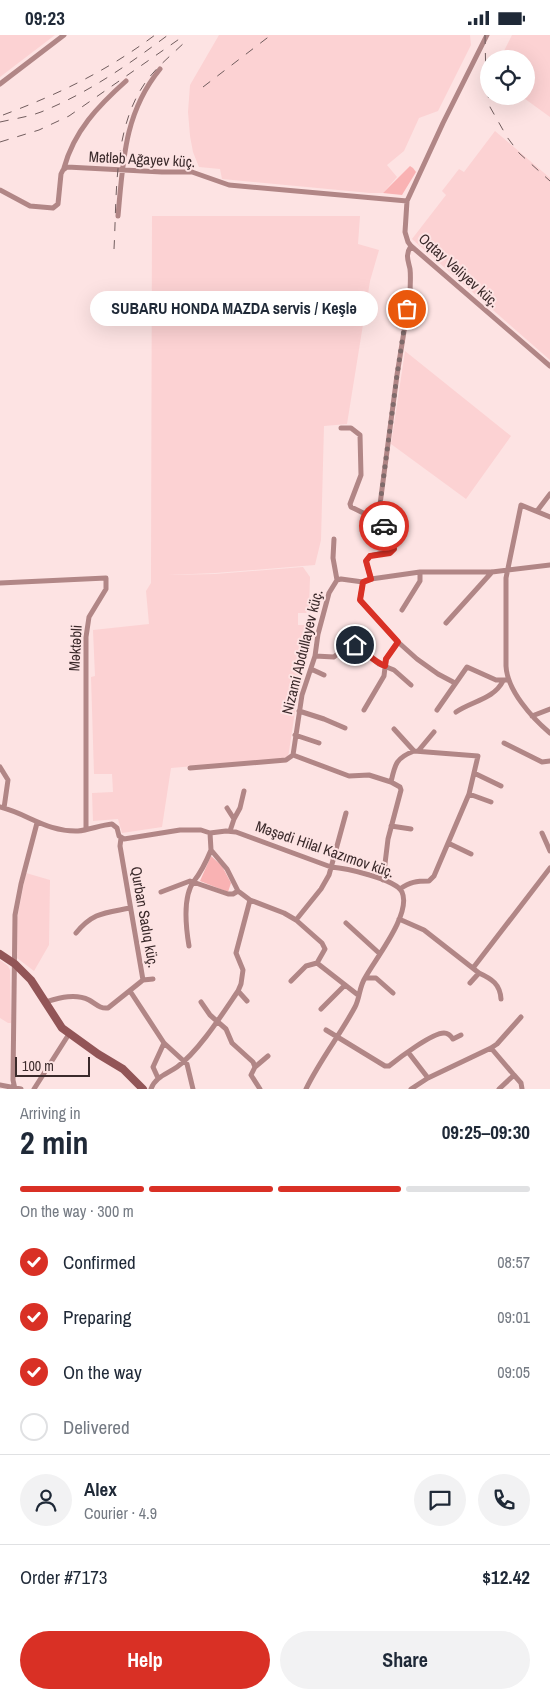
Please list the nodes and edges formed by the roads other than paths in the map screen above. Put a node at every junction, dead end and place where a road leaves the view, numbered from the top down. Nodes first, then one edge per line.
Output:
1 (64, 35) edge
2 (487, 35) edge
3 (160, 69) dead end
4 (126, 81) dead end
5 (0, 84) edge
6 (64, 168) junction
7 (122, 171) junction
8 (0, 190) edge
9 (407, 201) junction
10 (118, 216) dead end
11 (411, 246) junction
12 (550, 366) edge
13 (341, 428) dead end
14 (550, 494) edge
15 (537, 511) junction
16 (550, 517) edge
17 (377, 520) junction
18 (334, 539) dead end
19 (550, 565) edge
20 (508, 570) junction
21 (420, 572) junction
22 (492, 572) junction
23 (371, 579) junction
24 (337, 580) junction
25 (363, 582) junction
26 (0, 583) edge
27 (402, 610) dead end
28 (446, 623) dead end
29 (398, 642) junction
30 (315, 656) junction
31 (385, 666) junction
32 (311, 669) junction
33 (324, 675) dead end
34 (506, 681) junction
35 (455, 683) junction
36 (411, 685) dead end
37 (437, 709) dead end
38 (550, 709) edge
39 (364, 710) dead end
40 (299, 711) junction
41 (456, 712) dead end
42 (532, 716) junction
43 (344, 728) dead end
44 (394, 729) dead end
45 (434, 732) dead end
46 (550, 733) edge
47 (295, 735) junction
48 (319, 743) dead end
49 (504, 743) dead end
50 (416, 750) junction
51 (293, 755) junction
52 (550, 761) edge
53 (0, 767) edge
54 (190, 769) dead end
55 (474, 773) junction
56 (391, 782) junction
57 (501, 786) dead end
58 (244, 791) dead end
59 (469, 794) junction
60 (491, 802) dead end
61 (2, 807) edge
62 (227, 808) dead end
63 (346, 813) dead end
64 (234, 819) junction
65 (37, 823) junction
66 (391, 826) junction
67 (86, 829) junction
68 (411, 829) dead end
69 (230, 831) junction
70 (210, 833) junction
71 (542, 833) dead end
72 (121, 838) junction
73 (448, 843) junction
74 (211, 850) junction
75 (550, 851) edge
76 (471, 855) dead end
77 (331, 867) junction
78 (550, 868) edge
79 (383, 880) junction
80 (193, 881) junction
81 (400, 889) junction
82 (238, 891) junction
83 (161, 892) dead end
84 (250, 900) junction
85 (130, 908) junction
86 (399, 919) junction
87 (296, 920) junction
88 (346, 923) dead end
89 (76, 933) dead end
90 (189, 946) dead end
91 (0, 954) edge
92 (380, 954) junction
93 (317, 963) junction
94 (15, 964) junction
95 (473, 968) junction
96 (479, 973) junction
97 (365, 978) junction
98 (152, 979) dead end
99 (143, 980) junction
100 (291, 981) dead end
101 (470, 983) dead end
102 (345, 985) junction
103 (130, 991) junction
104 (238, 991) junction
105 (393, 993) dead end
106 (358, 995) junction
107 (501, 999) dead end
108 (247, 1001) dead end
109 (202, 1002) dead end
110 (45, 1003) junction
111 (320, 1009) dead end
112 (521, 1017) dead end
113 (218, 1021) junction
114 (326, 1030) dead end
115 (69, 1034) junction
116 (461, 1035) dead end
117 (337, 1037) junction
118 (164, 1043) junction
119 (491, 1048) junction
120 (408, 1052) junction
121 (268, 1056) dead end
122 (184, 1060) junction
123 (255, 1067) junction
124 (514, 1075) junction
125 (158, 1078) junction
126 (428, 1078) junction
127 (0, 1085) edge
128 (17, 1088) edge
129 (34, 1089) edge
130 (143, 1089) edge
131 (151, 1089) edge
132 (194, 1089) edge
133 (260, 1089) edge
134 (306, 1089) edge
135 (411, 1089) edge
136 (499, 1089) edge
137 (522, 1089) edge

1 - 5 street
2 - 9 street, Oqtay Vəliyev küç.
3 - 7 street
4 - 6 street
6 - 7 street, Mətləb Ağayev küç.
6 - 8 street
7 - 9 street, Mətləb Ağayev küç.
7 - 10 street
9 - 11 street, Oqtay Vəliyev küç.
11 - 12 street, Oqtay Vəliyev küç.
11 - 17 street
13 - 17 street
14 - 15 street
15 - 16 street
15 - 20 street
17 - 23 street
18 - 24 street
19 - 20 street, Nizami Abdullayev küç.
20 - 22 street, Nizami Abdullayev küç.
20 - 34 street
21 - 22 street, Nizami Abdullayev küç.
21 - 23 street, Nizami Abdullayev küç.
21 - 27 street
22 - 28 street
23 - 25 street, Nizami Abdullayev küç.
24 - 25 street, Nizami Abdullayev küç.
24 - 30 street, Nizami Abdullayev küç.
25 - 29 street
26 - 67 street, Məktəbli
29 - 31 street
29 - 35 street
30 - 31 street
30 - 32 street, Nizami Abdullayev küç.
31 - 36 street
31 - 39 street
32 - 33 street
32 - 40 street, Nizami Abdullayev küç.
34 - 35 street
34 - 41 street
34 - 42 street
35 - 37 street
38 - 42 street
40 - 43 street
40 - 47 street, Nizami Abdullayev küç.
42 - 46 street
44 - 50 street
45 - 50 street
47 - 48 street
47 - 51 street, Nizami Abdullayev küç.
49 - 52 street
50 - 55 street
50 - 56 street
51 - 54 street
51 - 56 street
53 - 61 street
55 - 57 street
55 - 59 street
56 - 66 street
58 - 64 street
59 - 60 street
59 - 73 street
61 - 65 street
62 - 64 street
63 - 77 street
64 - 69 street
65 - 67 street
65 - 94 street
66 - 68 street
66 - 79 street
67 - 72 street
69 - 70 street, Məşədi Hilal Kazımov küç.
69 - 77 street, Məşədi Hilal Kazımov küç.
70 - 72 street, Məşədi Hilal Kazımov küç.
70 - 74 street
71 - 75 street
72 - 85 street, Qurban Sadıq küç.
73 - 76 street
73 - 81 street
74 - 80 street
74 - 82 street
77 - 79 street, Məşədi Hilal Kazımov küç.
77 - 87 street
78 - 95 street
79 - 81 street, Məşədi Hilal Kazımov küç.
80 - 82 street
80 - 83 street
80 - 90 street
81 - 86 street, Məşədi Hilal Kazımov küç.
82 - 84 street
84 - 87 street
84 - 104 street
85 - 89 street
85 - 99 street, Qurban Sadıq küç.
86 - 92 street, Məşədi Hilal Kazımov küç.
86 - 95 street
87 - 93 street
88 - 92 street
91 - 94 street
92 - 97 street, Məşədi Hilal Kazımov küç.
93 - 100 street
93 - 102 street
94 - 110 street
94 - 128 street
95 - 96 street
96 - 101 street
96 - 107 street
97 - 105 street
97 - 106 street, Məşədi Hilal Kazımov küç.
98 - 99 street
99 - 103 street, Qurban Sadıq küç.
102 - 106 street
102 - 111 street
103 - 110 street, Qurban Sadıq küç.
103 - 118 street
104 - 108 street
104 - 113 street
106 - 117 street, Məşədi Hilal Kazımov küç.
109 - 113 street
110 - 115 street
112 - 119 street
113 - 122 street
113 - 123 street
114 - 117 street
115 - 129 street
115 - 130 street
116 - 120 street
117 - 120 street
117 - 134 street, Məşədi Hilal Kazımov küç.
118 - 122 street
118 - 125 street
119 - 124 street
119 - 126 street
120 - 126 street
121 - 123 street
122 - 125 street
122 - 132 street
123 - 133 street
124 - 136 street
124 - 137 street
125 - 131 street
126 - 135 street
127 - 128 street

